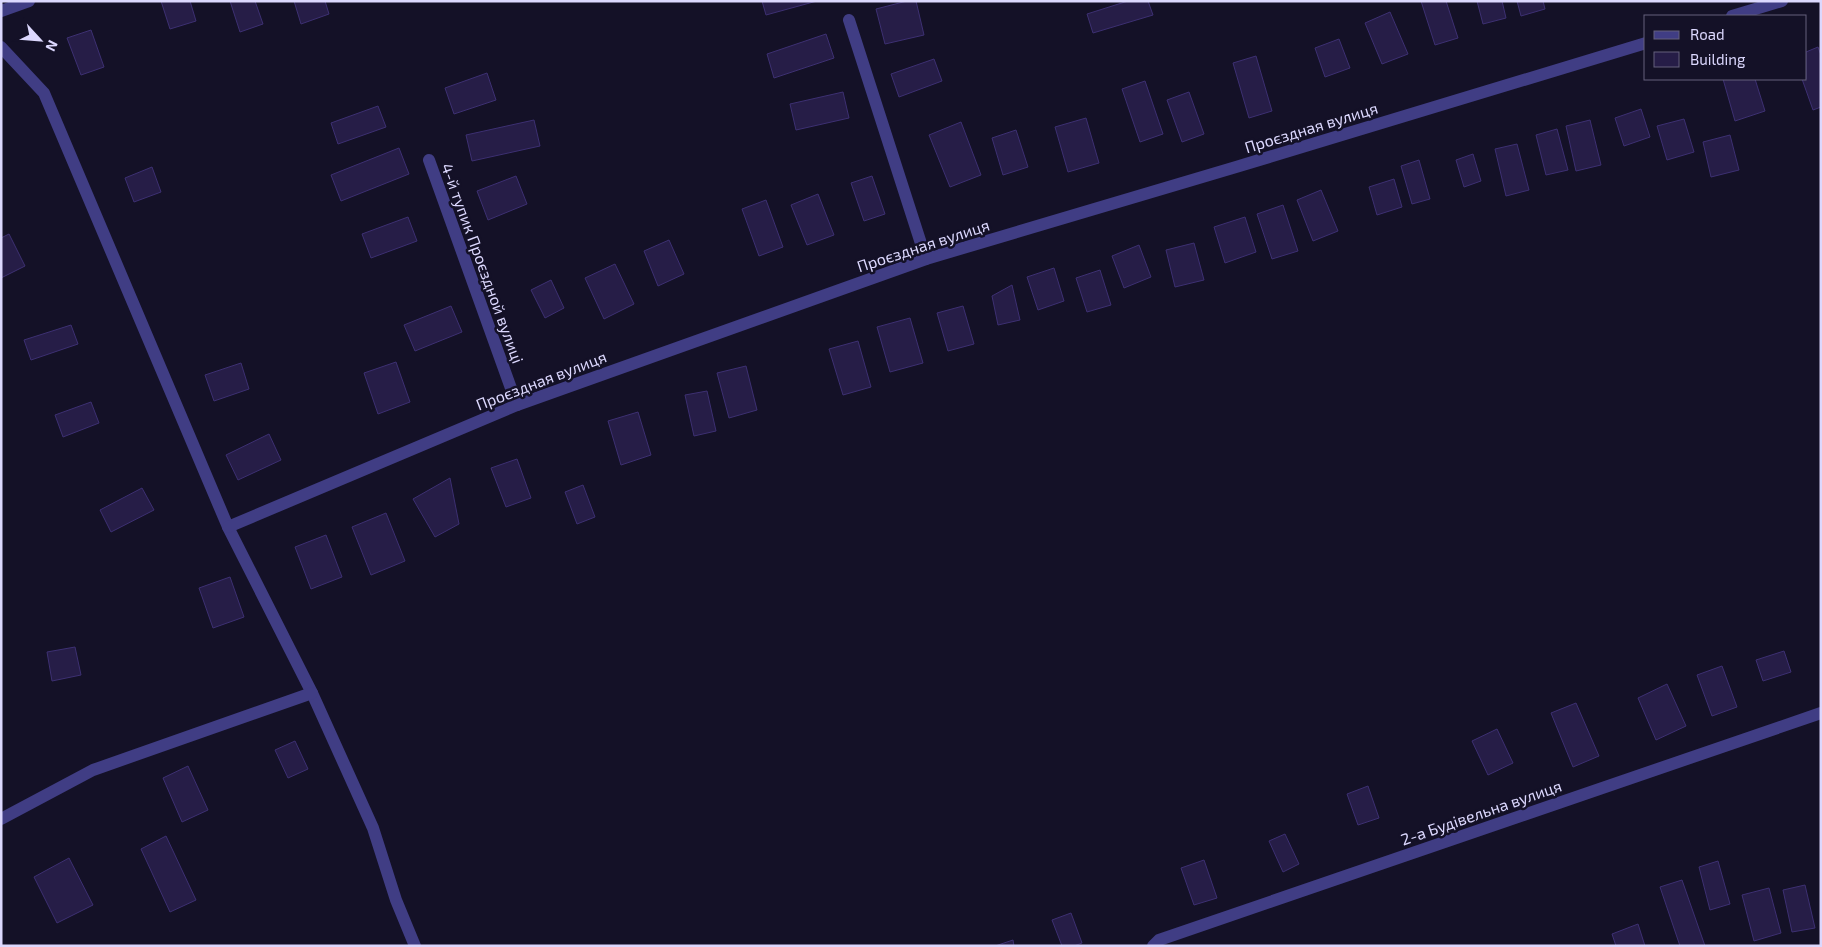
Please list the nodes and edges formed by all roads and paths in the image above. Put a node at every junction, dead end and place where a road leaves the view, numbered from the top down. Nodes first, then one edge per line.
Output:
1 (29, 1) edge
2 (1782, 1) edge
3 (1, 11) edge
4 (1735, 15) edge
5 (849, 20) dead end
6 (1644, 44) edge
7 (1, 47) edge
8 (429, 160) dead end
9 (926, 259) junction
10 (517, 405) junction
11 (228, 527) junction
12 (312, 694) junction
13 (1821, 713) edge
14 (1, 818) edge
15 (415, 946) edge
16 (1154, 946) edge

1 - 3 street
2 - 4 street
5 - 9 street
6 - 9 street, Проєздная вулиця
7 - 11 street
8 - 10 street, 4-й тупик Проєздной вулиці
9 - 10 street, Проєздная вулиця
10 - 11 street, Проєздная вулиця
11 - 12 street
12 - 14 street
12 - 15 street
13 - 16 street, 2-а Будівельна вулиця

